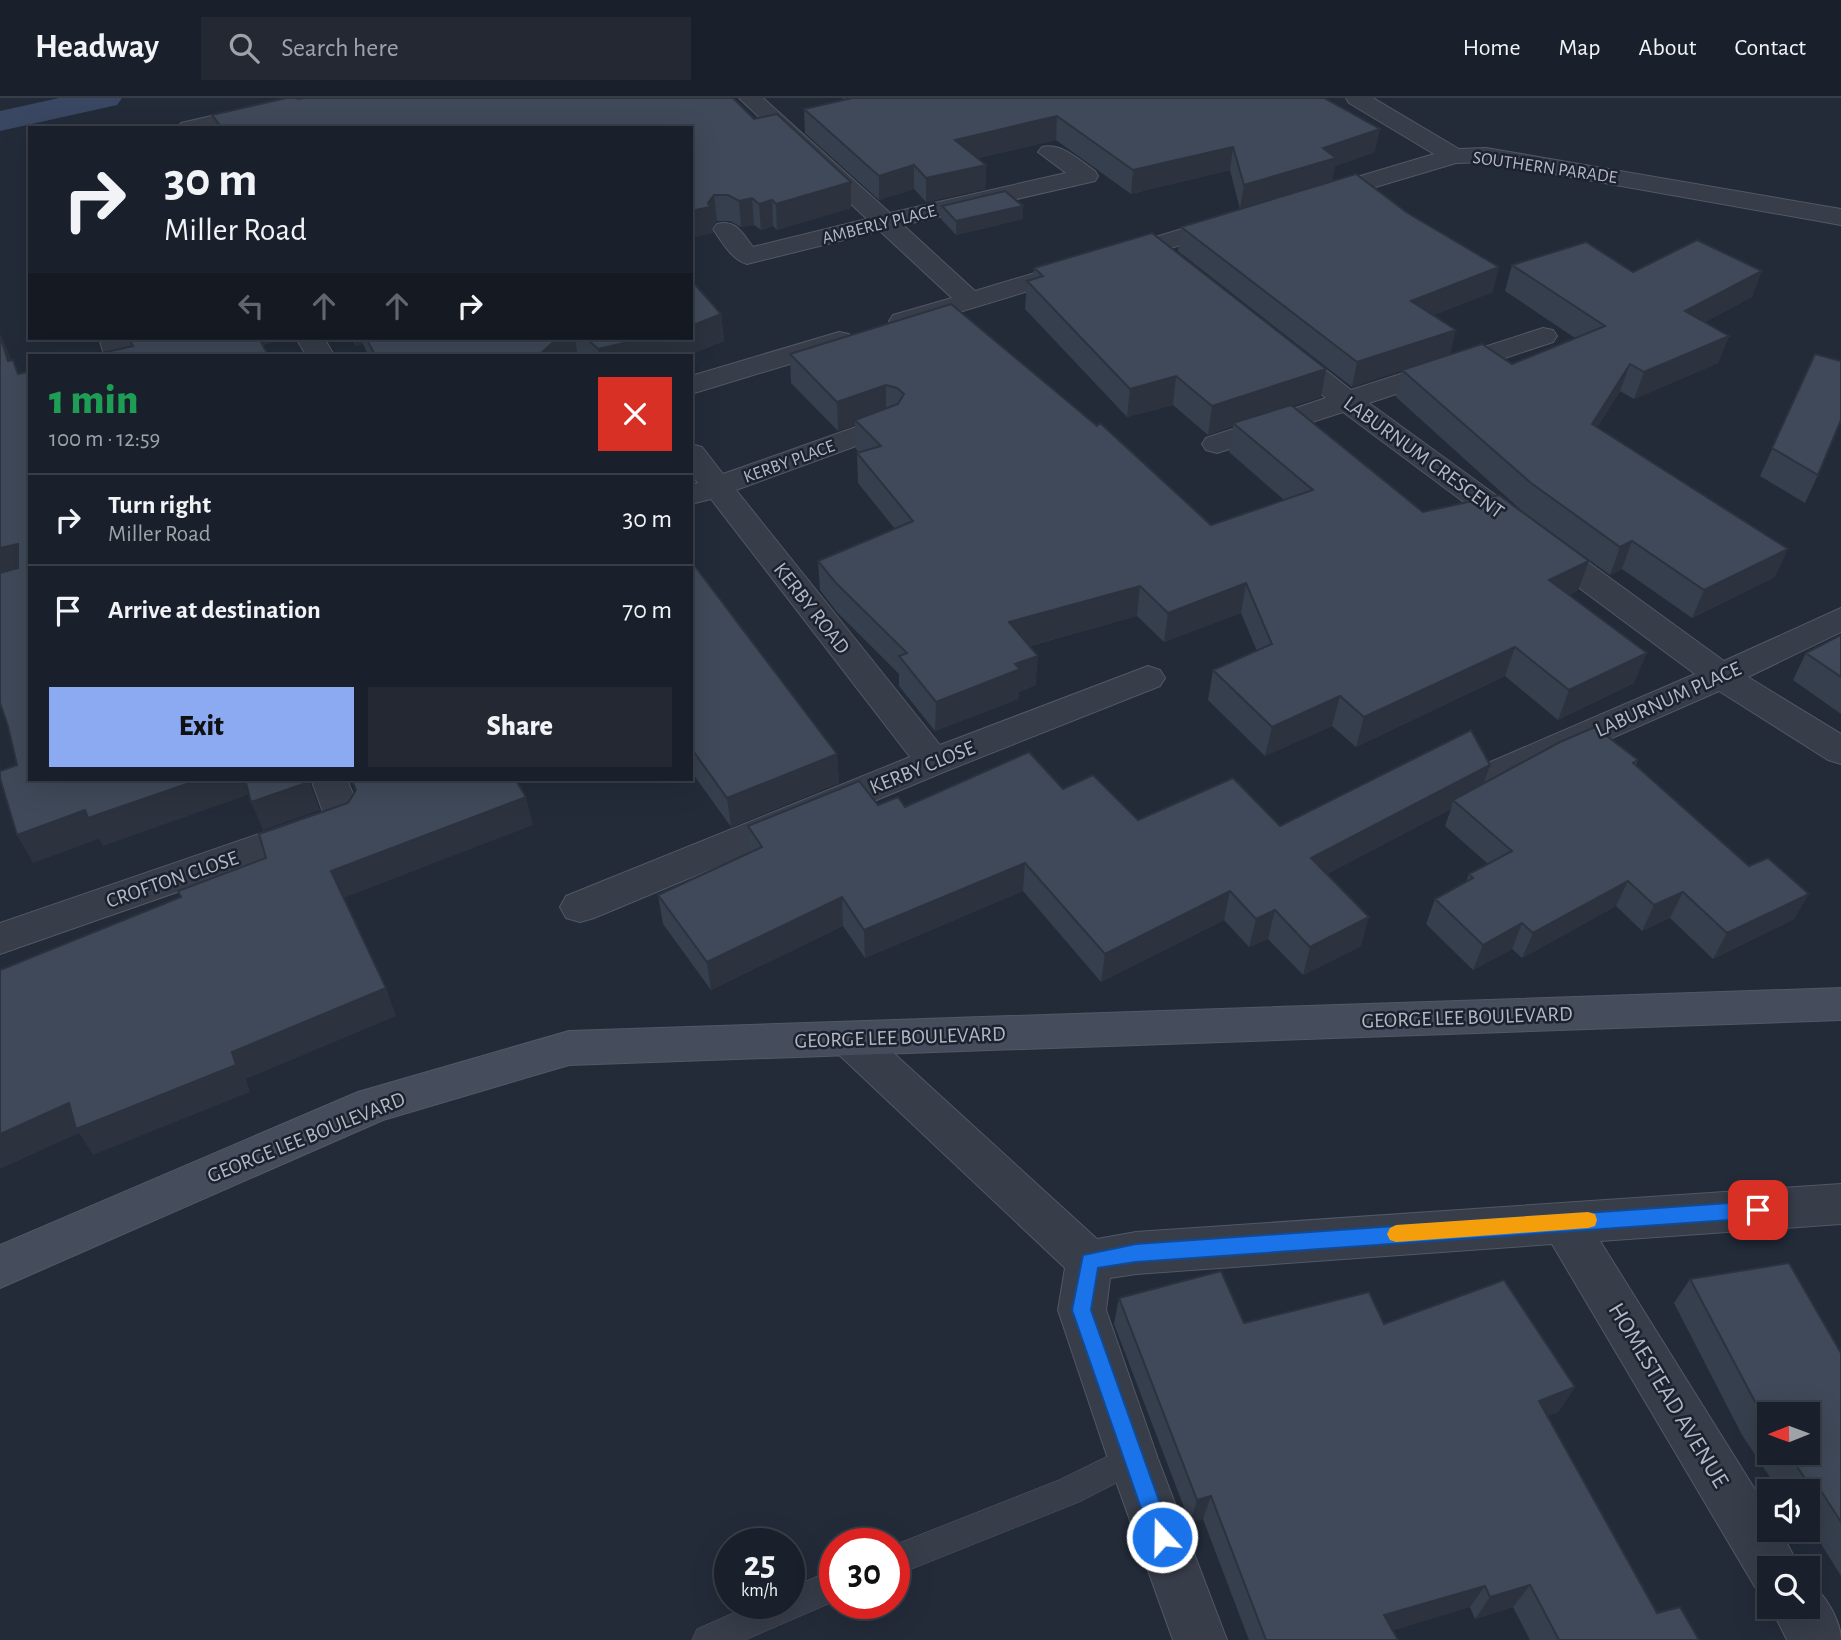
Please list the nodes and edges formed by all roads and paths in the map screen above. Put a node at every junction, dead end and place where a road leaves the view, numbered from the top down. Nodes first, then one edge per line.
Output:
1 (320, 98) edge
2 (750, 98) edge
3 (1357, 98) edge
4 (198, 126) edge
5 (1050, 152) dead end
6 (1454, 156) junction
7 (1297, 203) edge
8 (1258, 215) edge
9 (1841, 217) edge
10 (884, 222) junction
11 (726, 229) dead end
12 (971, 301) junction
13 (1261, 332) edge
14 (1543, 336) dead end
15 (693, 384) edge
16 (1347, 401) junction
17 (887, 425) edge
18 (1217, 444) dead end
19 (693, 459) edge
20 (704, 492) edge
21 (1841, 619) edge
22 (1721, 676) junction
23 (1148, 678) dead end
24 (1841, 751) edge
25 (933, 762) junction
26 (1494, 775) edge
27 (330, 781) edge
28 (580, 907) dead end
29 (3, 928) edge
30 (1841, 1004) edge
31 (850, 1039) junction
32 (1841, 1205) edge
33 (1563, 1222) junction
34 (1089, 1261) junction
35 (0, 1267) edge
36 (1132, 1459) junction
37 (910, 1555) edge
38 (1767, 1556) edge
39 (819, 1592) edge
40 (1805, 1619) edge
41 (708, 1640) edge
42 (1200, 1640) edge
43 (1818, 1640) edge

1 - 4 street
2 - 10 street
3 - 6 street
5 - 10 street, AMBERLY PLACE
6 - 7 street, SOUTHERN PARADE
6 - 9 street, SOUTHERN PARADE
8 - 12 street
10 - 11 street, AMBERLY PLACE
10 - 12 street
12 - 15 street
13 - 16 street, LABURNUM CRESCENT
14 - 16 street
16 - 18 street
16 - 22 street, LABURNUM CRESCENT
17 - 20 street, KERBY PLACE
19 - 20 street, KERBY ROAD
20 - 25 street, KERBY ROAD
21 - 22 street, LABURNUM PLACE
22 - 24 street, LABURNUM CRESCENT
22 - 26 street, LABURNUM PLACE
23 - 25 street, KERBY CLOSE
25 - 28 street, KERBY CLOSE
27 - 29 street, CROFTON CLOSE
30 - 31 main road, GEORGE LEE BOULEVARD
31 - 34 street
31 - 35 main road, GEORGE LEE BOULEVARD
32 - 33 street
33 - 34 street
33 - 38 street, HOMESTEAD AVENUE
34 - 36 street
36 - 37 lane
36 - 42 street
39 - 41 lane
40 - 43 street

